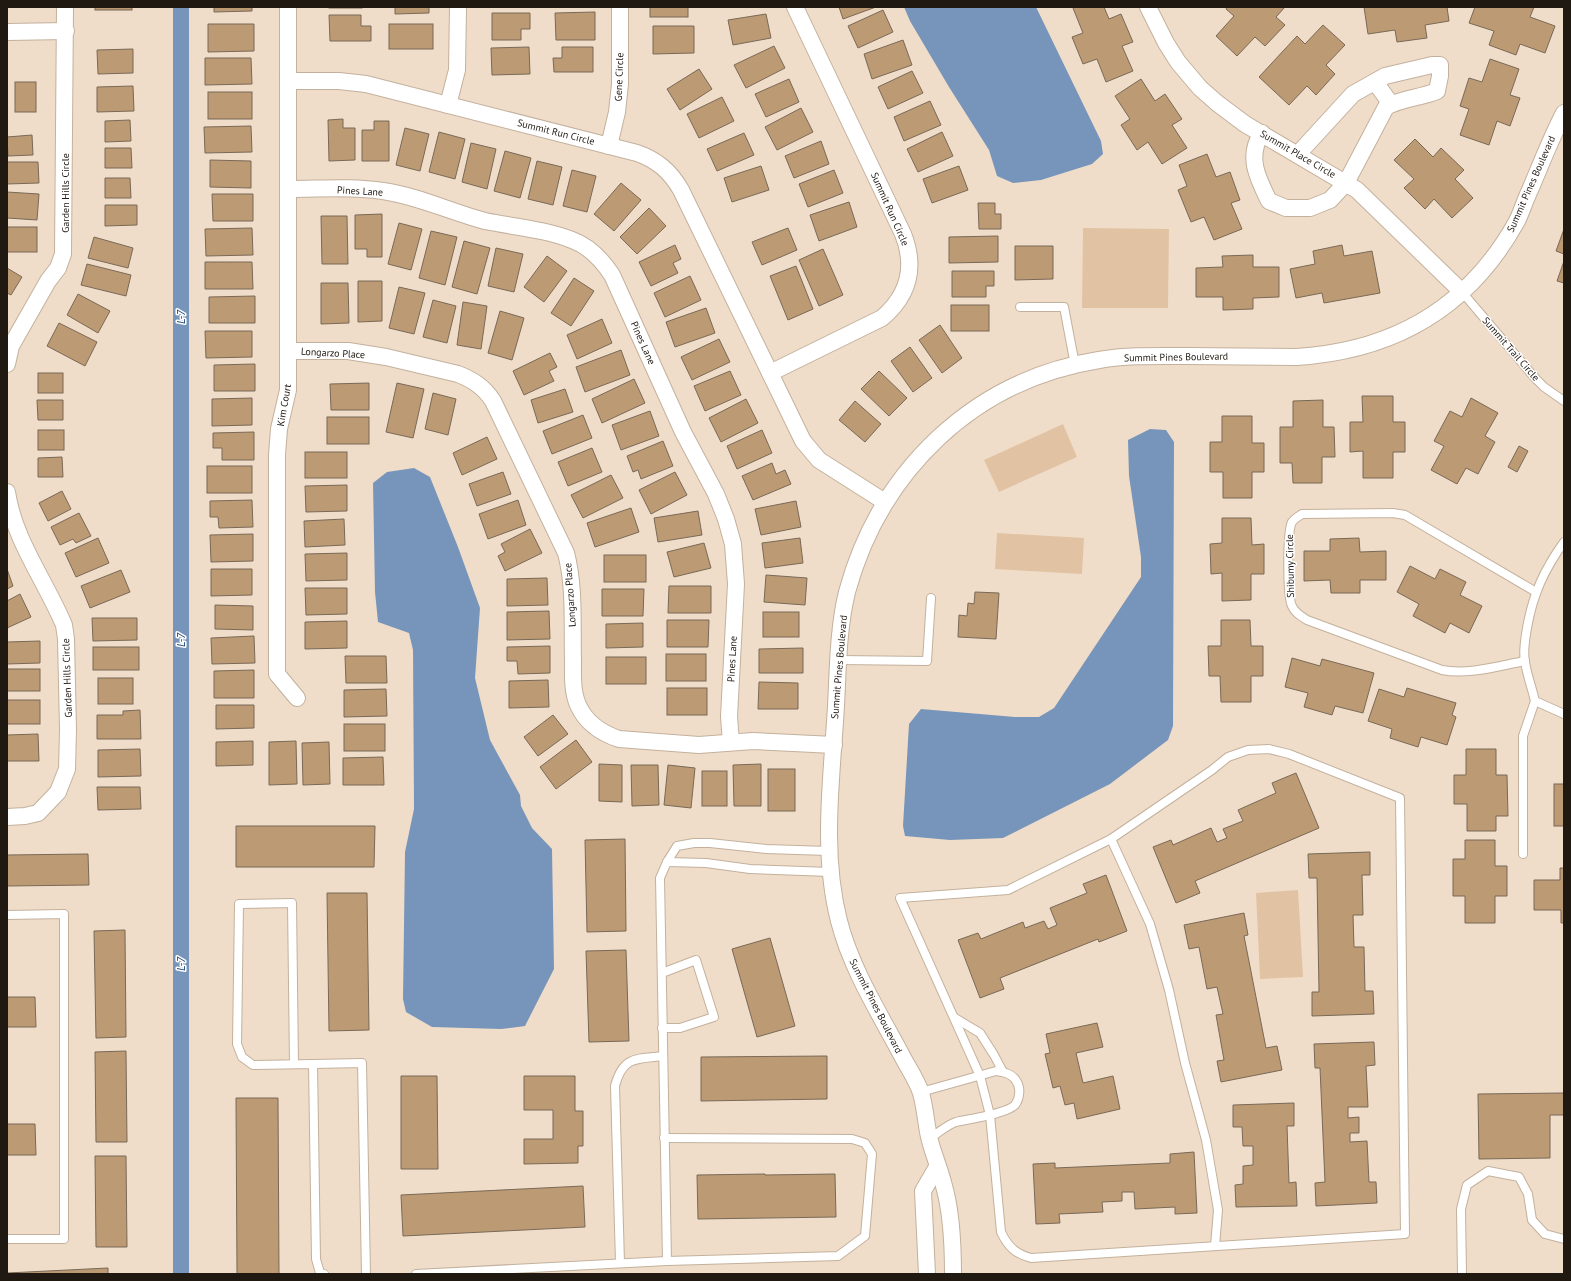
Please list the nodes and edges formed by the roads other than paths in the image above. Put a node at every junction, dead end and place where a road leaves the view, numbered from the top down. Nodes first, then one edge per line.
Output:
1 (65, 7) edge
2 (288, 7) edge
3 (458, 7) edge
4 (620, 7) edge
5 (794, 7) edge
6 (1148, 7) edge
7 (66, 31) junction
8 (7, 32) edge
9 (288, 81) junction
10 (1374, 82) junction
11 (1391, 104) junction
12 (448, 105) junction
13 (1564, 113) edge
14 (1262, 134) junction
15 (609, 146) junction
16 (1298, 154) junction
17 (1346, 183) junction
18 (288, 189) junction
19 (1462, 292) junction
20 (1020, 308) dead end
21 (289, 351) junction
22 (7, 364) edge
23 (1075, 365) junction
24 (770, 373) junction
25 (1564, 400) edge
26 (7, 492) edge
27 (885, 502) junction
28 (1564, 542) edge
29 (1536, 592) junction
30 (931, 598) dead end
31 (839, 660) junction
32 (1525, 661) junction
33 (297, 698) dead end
34 (1535, 701) junction
35 (1564, 714) edge
36 (731, 742) junction
37 (834, 745) junction
38 (7, 817) edge
39 (1111, 839) junction
40 (828, 851) junction
41 (1523, 854) dead end
42 (667, 862) junction
43 (830, 872) junction
44 (7, 915) edge
45 (662, 973) junction
46 (955, 1018) junction
47 (662, 1028) junction
48 (663, 1056) junction
49 (294, 1064) junction
50 (313, 1064) junction
51 (1003, 1072) junction
52 (980, 1076) junction
53 (921, 1092) junction
54 (990, 1115) junction
55 (664, 1138) junction
56 (930, 1138) junction
57 (937, 1167) junction
58 (7, 1239) edge
59 (1564, 1239) edge
60 (1214, 1246) junction
61 (666, 1261) junction
62 (620, 1263) junction
63 (324, 1274) edge
64 (366, 1274) edge
65 (416, 1274) edge
66 (927, 1274) edge
67 (954, 1274) edge
68 (1462, 1274) edge

1 - 7 street, Garden Hills Circle
2 - 9 street
3 - 12 street
4 - 15 street, Gene Circle
5 - 24 street, Summit Run Circle
6 - 14 street, Summit Place Circle
7 - 8 street
7 - 22 street, Garden Hills Circle
9 - 12 street, Summit Run Circle
9 - 18 street, Kim Court
10 - 11 street
10 - 11 street
10 - 16 street
11 - 17 street
12 - 15 street, Summit Run Circle
13 - 19 street, Summit Pines Boulevard
14 - 16 street, Summit Place Circle
14 - 17 street
15 - 24 street, Summit Run Circle
16 - 17 street, Summit Place Circle
17 - 19 street, Summit Place Circle
18 - 21 street, Kim Court
18 - 36 street, Pines Lane
19 - 23 street, Summit Pines Boulevard
19 - 25 lane, Summit Trail Circle
20 - 23 lane
21 - 33 street, Kim Court
21 - 36 street, Longarzo Place
23 - 27 street, Summit Pines Boulevard
24 - 27 street, Summit Run Circle
26 - 38 street, Garden Hills Circle
27 - 31 street, Summit Pines Boulevard
28 - 29 lane
29 - 32 lane
29 - 32 lane, Shibumy Circle
30 - 31 lane
31 - 37 street, Summit Pines Boulevard
32 - 34 lane
34 - 35 lane
34 - 41 lane
36 - 37 street, Longarzo Place
37 - 40 street, Summit Pines Boulevard
39 - 46 lane
39 - 60 lane
39 - 60 lane
40 - 42 lane
40 - 43 street, Summit Pines Boulevard
42 - 43 lane
42 - 45 lane
43 - 53 street, Summit Pines Boulevard
44 - 58 lane
45 - 47 lane
45 - 47 lane
46 - 51 lane
46 - 52 lane
47 - 48 lane
48 - 55 lane
48 - 62 lane
49 - 49 lane
49 - 50 lane
50 - 63 lane
50 - 64 lane
51 - 52 lane
51 - 54 lane
52 - 53 lane
52 - 54 lane
53 - 56 street, Summit Pines Boulevard
54 - 56 lane
54 - 60 lane
55 - 61 lane
55 - 61 lane
56 - 57 street, Summit Pines Boulevard
57 - 66 street
57 - 67 street, Summit Pines Boulevard
59 - 68 lane
61 - 62 lane
62 - 65 lane

